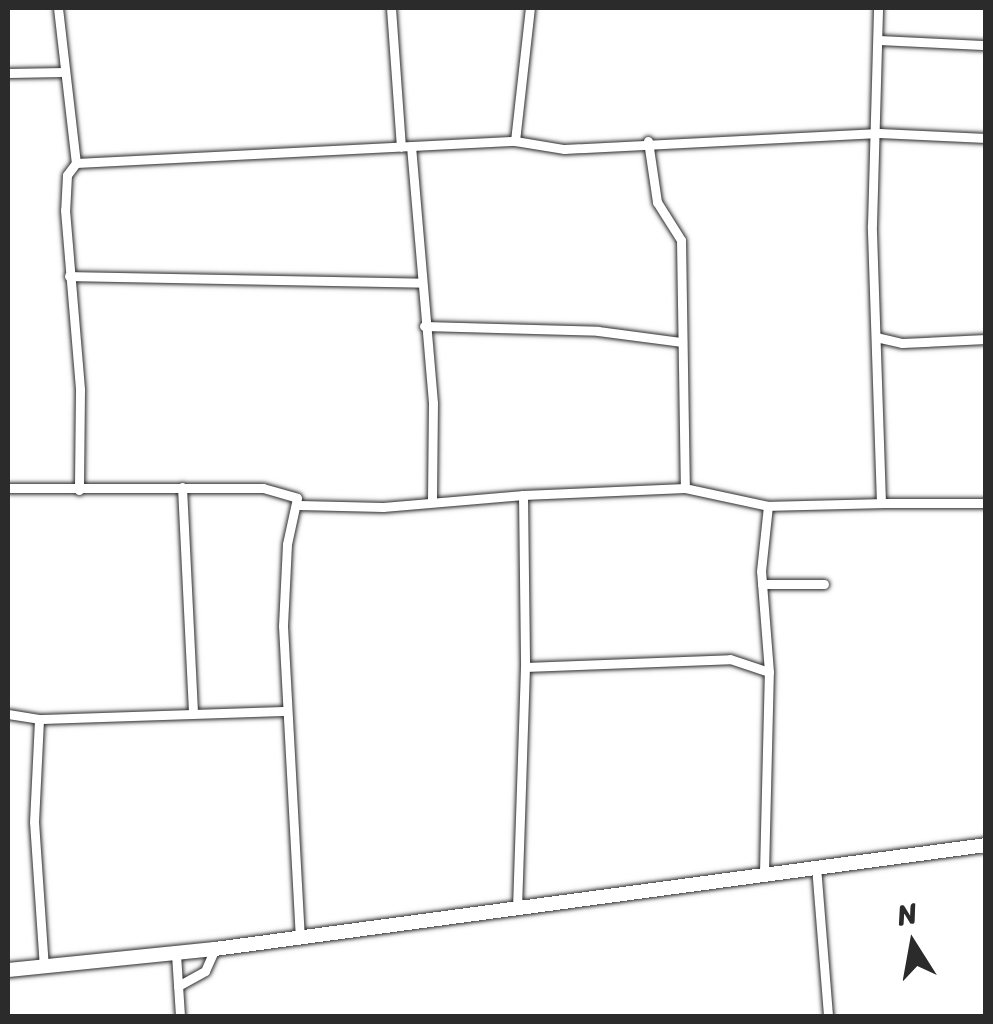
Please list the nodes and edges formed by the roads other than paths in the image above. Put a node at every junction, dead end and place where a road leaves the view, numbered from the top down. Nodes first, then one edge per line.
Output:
1 (58, 8) edge
2 (392, 8) edge
3 (530, 8) edge
4 (878, 8) edge
5 (878, 40) junction
6 (983, 45) edge
7 (64, 72) junction
8 (8, 73) edge
9 (879, 133) junction
10 (986, 138) edge
11 (516, 141) junction
12 (648, 141) junction
13 (406, 146) junction
14 (76, 163) junction
15 (68, 276) junction
16 (420, 283) junction
17 (424, 326) junction
18 (876, 338) junction
19 (986, 338) edge
20 (682, 342) junction
21 (182, 487) junction
22 (8, 488) edge
23 (685, 488) junction
24 (80, 490) junction
25 (523, 495) junction
26 (432, 500) junction
27 (880, 503) junction
28 (986, 503) edge
29 (299, 504) junction
30 (768, 506) junction
31 (762, 584) junction
32 (824, 584) dead end
33 (526, 668) junction
34 (769, 672) junction
35 (192, 710) junction
36 (286, 712) junction
37 (8, 714) edge
38 (39, 719) junction
39 (986, 845) edge
40 (816, 866) junction
41 (764, 872) junction
42 (517, 910) junction
43 (300, 936) junction
44 (215, 950) junction
45 (176, 954) junction
46 (8, 970) edge
47 (44, 970) junction
48 (178, 986) junction
49 (180, 1016) edge
50 (828, 1016) edge

1 - 7 street
2 - 13 street
3 - 11 street
4 - 5 street
5 - 6 street
5 - 9 street
7 - 8 street
7 - 14 street
9 - 10 street
9 - 12 street
9 - 18 street
11 - 12 street
11 - 13 street
12 - 20 street
13 - 14 street
13 - 16 street
14 - 15 street
15 - 16 street
15 - 24 street
16 - 17 street
17 - 20 street
17 - 26 street
18 - 19 street
18 - 27 street
20 - 23 street
21 - 24 street
21 - 29 street
21 - 35 street
22 - 24 street
23 - 25 street
23 - 30 street
25 - 26 street
25 - 33 street
26 - 29 street
27 - 28 street
27 - 30 street
29 - 36 street
30 - 31 street
31 - 32 street
31 - 34 street
33 - 34 street
33 - 42 street
34 - 41 street
35 - 36 street
35 - 38 street
36 - 43 street
37 - 38 street
38 - 47 street
39 - 40 street
40 - 41 street
40 - 50 street
41 - 42 street
42 - 43 street
43 - 44 street
44 - 45 street
44 - 48 street
45 - 47 street
45 - 48 street
46 - 47 street
48 - 49 street

